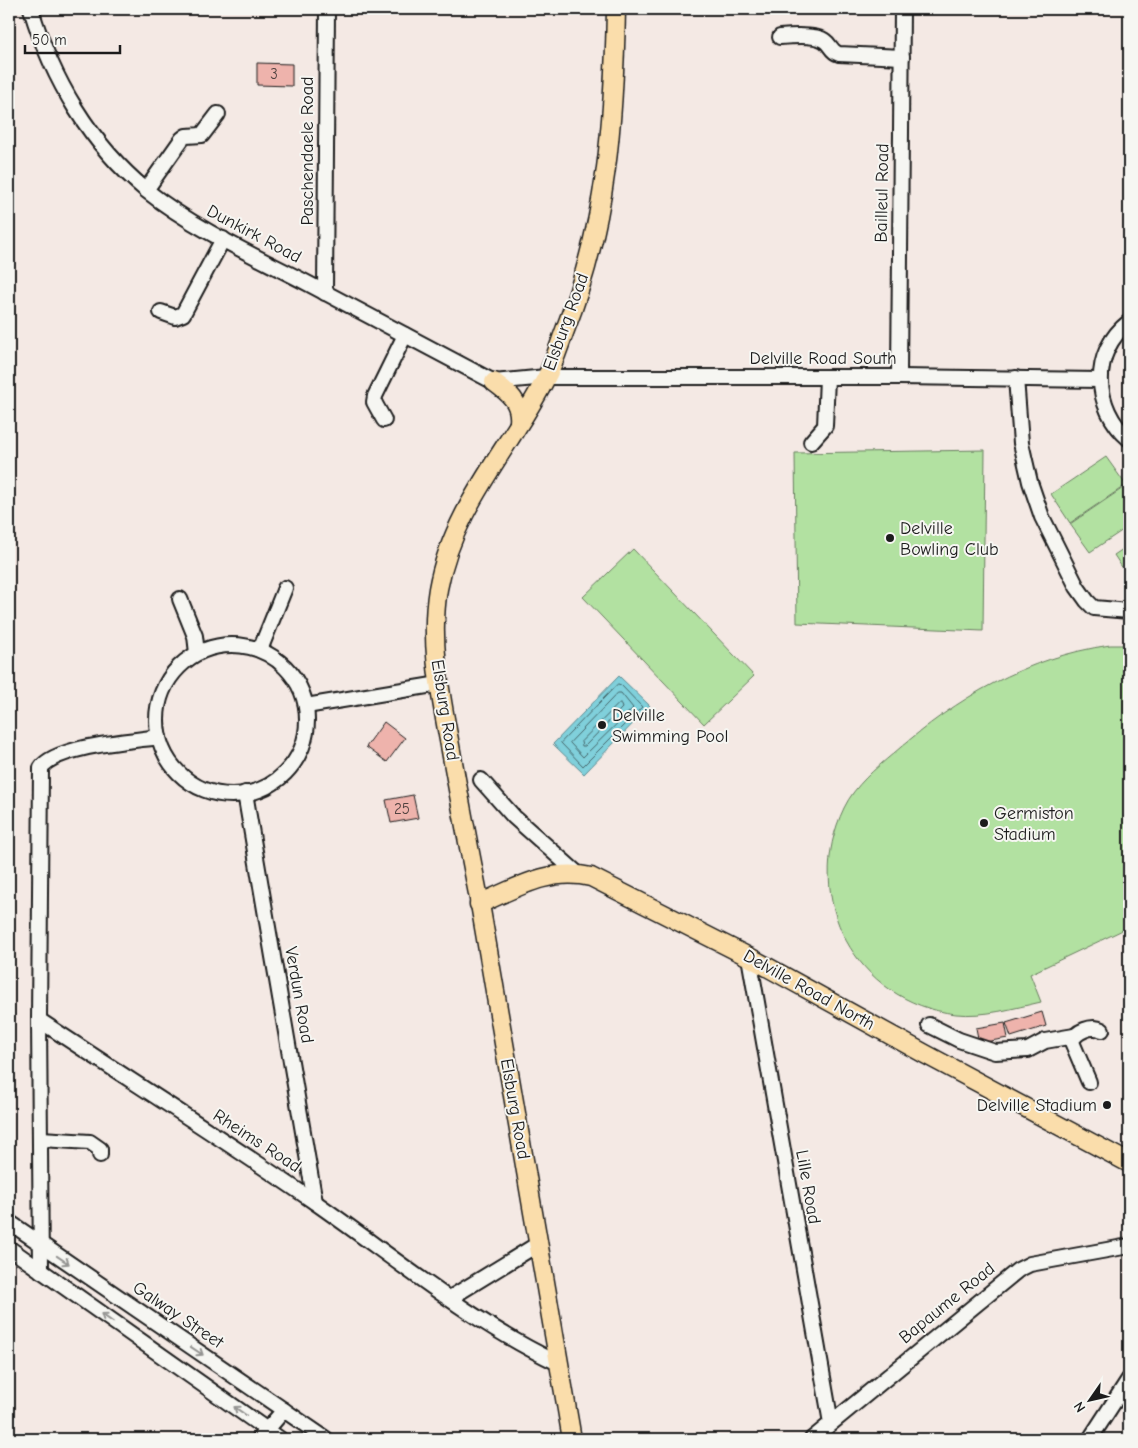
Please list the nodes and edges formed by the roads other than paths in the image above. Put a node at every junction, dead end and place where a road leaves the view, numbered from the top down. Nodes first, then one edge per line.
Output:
1 (31, 9) edge
2 (327, 9) edge
3 (616, 9) edge
4 (902, 9) edge
5 (780, 37) dead end
6 (902, 57) junction
7 (218, 114) dead end
8 (146, 190) junction
9 (223, 239) junction
10 (325, 293) junction
11 (161, 312) dead end
12 (1129, 322) edge
13 (405, 335) junction
14 (546, 377) junction
15 (827, 377) junction
16 (899, 377) junction
17 (1016, 378) junction
18 (1100, 380) junction
19 (494, 382) junction
20 (384, 420) dead end
21 (519, 422) junction
22 (1129, 438) edge
23 (811, 442) dead end
24 (285, 588) dead end
25 (180, 600) dead end
26 (1129, 611) edge
27 (260, 650) junction
28 (197, 653) junction
29 (439, 684) junction
30 (306, 706) junction
31 (159, 737) junction
32 (480, 780) dead end
33 (245, 794) junction
34 (578, 874) junction
35 (480, 904) junction
36 (749, 957) junction
37 (39, 1020) junction
38 (929, 1024) dead end
39 (1102, 1030) dead end
40 (1074, 1036) junction
41 (1089, 1082) dead end
42 (41, 1139) junction
43 (100, 1155) dead end
44 (1129, 1163) edge
45 (315, 1202) junction
46 (9, 1222) edge
47 (538, 1244) junction
48 (42, 1246) junction
49 (1129, 1246) edge
50 (9, 1248) edge
51 (41, 1271) junction
52 (450, 1298) junction
53 (558, 1363) junction
54 (1129, 1379) edge
55 (284, 1410) junction
56 (831, 1423) junction
57 (263, 1435) edge
58 (280, 1439) edge
59 (326, 1439) edge
60 (572, 1439) edge
61 (812, 1439) edge
62 (1090, 1439) edge

1 - 8 street, Dunkirk Road
2 - 10 street, Paschendaele Road
3 - 14 main road, Elsburg Road
4 - 6 street, Bailleul Road
5 - 6 street
6 - 16 street, Bailleul Road
7 - 8 street
8 - 9 street, Dunkirk Road
9 - 10 street, Dunkirk Road
9 - 11 street
10 - 13 street, Dunkirk Road
12 - 18 street
13 - 19 street, Dunkirk Road
13 - 20 street
14 - 15 street, Delville Road South
14 - 19 street
14 - 21 main road, Elsburg Road
15 - 16 street, Delville Road South
15 - 23 street
16 - 17 street, Delville Road South
17 - 18 street, Delville Road South
17 - 26 street
18 - 22 street
19 - 21 main road
21 - 29 main road, Elsburg Road
24 - 27 street
25 - 28 street
27 - 28 street
27 - 30 street
28 - 31 street
29 - 30 street
29 - 35 main road, Elsburg Road
30 - 33 street
31 - 33 street
31 - 37 street
32 - 34 street
33 - 45 street, Verdun Road
34 - 35 main road, Delville Road North
34 - 36 main road, Delville Road North
35 - 47 main road, Elsburg Road
36 - 44 main road, Delville Road North
36 - 56 street, Lille Road
37 - 42 street
37 - 45 street, Rheims Road
38 - 40 street
39 - 40 street
40 - 41 street
42 - 43 street
42 - 48 street
45 - 52 street, Rheims Road
46 - 48 street, Galway Street
47 - 52 street
47 - 53 main road, Elsburg Road
48 - 51 street
48 -> 55 street, Galway Street
49 - 56 street, Bapaume Road
50 - 51 street
57 -> 51 street
52 - 53 street, Rheims Road
53 - 60 main road, Elsburg Road
54 - 62 street
55 - 57 street
55 - 59 street, Galway Street
56 - 61 street, Bapaume Road
57 - 58 street

